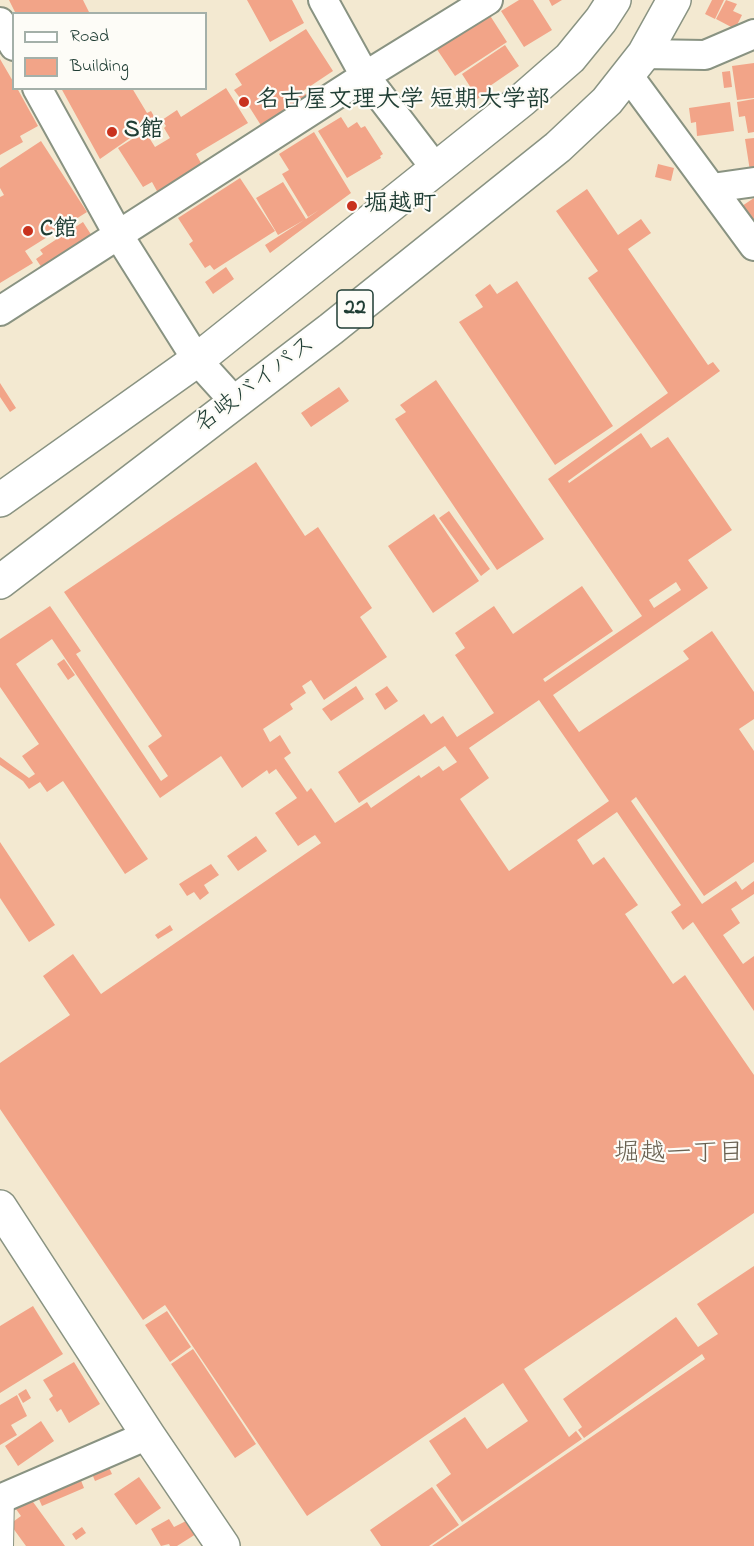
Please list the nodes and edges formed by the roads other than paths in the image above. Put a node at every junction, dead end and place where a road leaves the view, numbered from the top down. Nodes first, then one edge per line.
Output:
1 (323, 0) edge
2 (488, 0) edge
3 (614, 0) edge
4 (674, 0) edge
5 (0, 22) edge
6 (754, 33) edge
7 (12, 43) edge
8 (636, 64) junction
9 (365, 76) junction
10 (38, 90) edge
11 (436, 169) junction
12 (754, 182) edge
13 (712, 188) junction
14 (119, 236) junction
15 (754, 246) edge
16 (0, 311) edge
17 (197, 360) junction
18 (235, 402) junction
19 (0, 500) edge
20 (0, 582) edge
21 (0, 1207) edge
22 (148, 1435) junction
23 (2, 1492) edge
24 (6, 1546) edge
25 (223, 1546) edge

1 - 9 street
2 - 9 street
3 - 11 main road, 22
4 - 8 main road, 名岐バイパス / 22
5 - 7 street
6 - 8 street
8 - 13 street
8 - 18 main road, 名岐バイパス / 22
9 - 11 street
9 - 14 street
10 - 14 street
11 - 17 main road, 22
12 - 13 street
13 - 15 street
14 - 16 street
14 - 17 street
17 - 18 street
17 - 19 main road, 22
18 - 20 main road, 名岐バイパス / 22
21 - 22 main road
22 - 23 street
22 - 25 main road
23 - 24 lane

